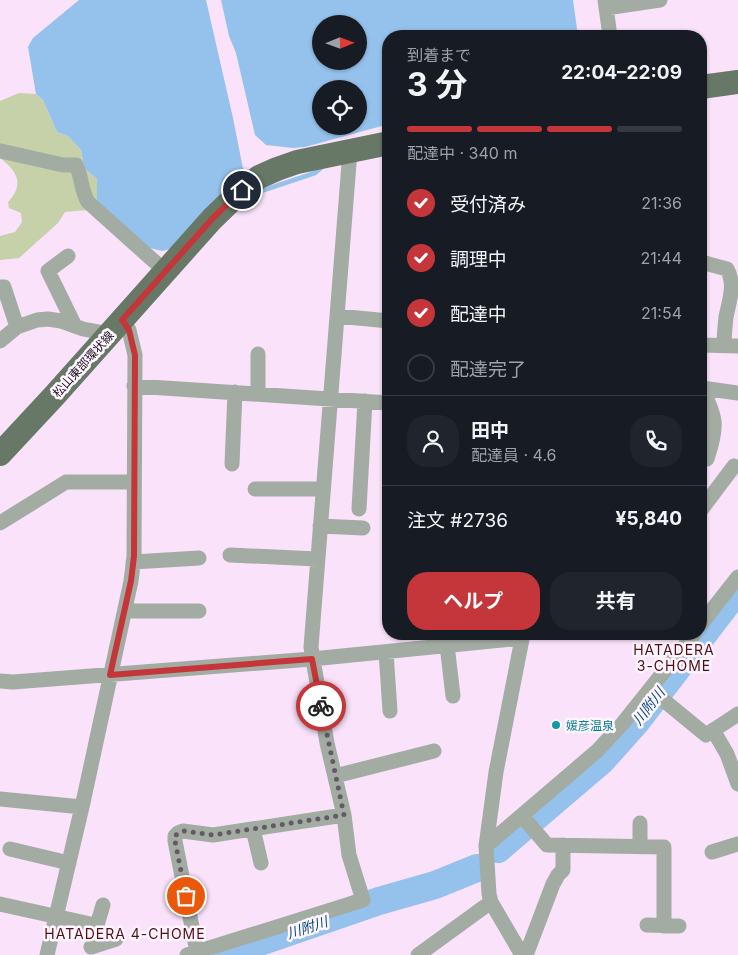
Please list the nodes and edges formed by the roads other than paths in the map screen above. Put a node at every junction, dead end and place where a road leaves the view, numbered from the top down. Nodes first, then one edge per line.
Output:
1 (660, 0) edge
2 (605, 4) edge
3 (609, 30) edge
4 (738, 82) edge
5 (707, 86) edge
6 (382, 144) edge
7 (1, 151) edge
8 (350, 151) junction
9 (68, 256) dead end
10 (707, 264) edge
11 (165, 271) junction
12 (3, 283) edge
13 (337, 316) junction
14 (382, 320) edge
15 (75, 326) junction
16 (17, 327) junction
17 (116, 327) junction
18 (0, 341) edge
19 (707, 346) edge
20 (731, 346) edge
21 (258, 354) dead end
22 (134, 386) junction
23 (707, 389) edge
24 (236, 392) junction
25 (738, 393) edge
26 (258, 394) junction
27 (330, 398) junction
28 (707, 400) edge
29 (365, 401) junction
30 (382, 402) edge
31 (707, 452) edge
32 (0, 454) edge
33 (707, 459) edge
34 (232, 464) dead end
35 (736, 467) edge
36 (134, 482) junction
37 (255, 489) dead end
38 (323, 489) junction
39 (364, 500) dead end
40 (707, 503) edge
41 (0, 523) edge
42 (320, 526) junction
43 (363, 528) dead end
44 (230, 555) dead end
45 (199, 558) dead end
46 (318, 559) junction
47 (133, 562) junction
48 (738, 578) edge
49 (125, 611) junction
50 (199, 612) dead end
51 (707, 617) edge
52 (492, 640) edge
53 (521, 640) edge
54 (690, 640) edge
55 (447, 646) junction
56 (386, 652) junction
57 (312, 659) junction
58 (110, 675) junction
59 (0, 681) edge
60 (655, 694) junction
61 (453, 696) dead end
62 (390, 712) dead end
63 (738, 714) edge
64 (713, 730) junction
65 (434, 751) dead end
66 (335, 776) junction
67 (738, 784) edge
68 (0, 799) edge
69 (82, 808) junction
70 (344, 815) junction
71 (526, 821) junction
72 (640, 823) dead end
73 (253, 829) junction
74 (738, 844) edge
75 (563, 845) junction
76 (486, 846) junction
77 (640, 847) junction
78 (10, 849) dead end
79 (712, 852) dead end
80 (261, 862) dead end
81 (69, 863) junction
82 (491, 902) junction
83 (0, 904) edge
84 (103, 905) dead end
85 (56, 916) junction
86 (95, 925) junction
87 (647, 926) dead end
88 (664, 926) junction
89 (679, 926) dead end
90 (116, 938) dead end
91 (215, 952) edge
92 (192, 953) edge
93 (47, 955) edge
94 (418, 955) edge
95 (524, 955) edge

1 - 2 street
2 - 3 street
4 - 5 main road
6 - 8 main road, 松山東部環状線
7 - 11 street
8 - 11 main road, 松山東部環状線
8 - 13 street
9 - 15 street
10 - 20 street
11 - 17 main road, 松山東部環状線
12 - 16 street
13 - 14 street
13 - 27 street
15 - 16 street
15 - 17 street
16 - 18 street
17 - 22 street
17 - 32 main road, 松山東部環状線
19 - 20 street
21 - 26 street
22 - 24 street
22 - 36 street
23 - 25 street
24 - 26 street
24 - 34 street
26 - 27 street
27 - 29 street
27 - 38 street
28 - 31 street
29 - 30 street
29 - 39 street
33 - 35 street
35 - 40 street
36 - 41 street
36 - 47 street
37 - 38 street
38 - 42 street
42 - 43 street
42 - 46 street
44 - 46 street
45 - 47 street
46 - 57 street
47 - 49 street
48 - 51 street
49 - 50 street
49 - 58 street
52 - 55 street
53 - 76 street
54 - 60 street
55 - 56 street
55 - 61 street
56 - 57 street
56 - 62 street
57 - 58 street
57 - 66 street
58 - 59 street
58 - 69 street
60 - 64 street
60 - 71 street
63 - 64 street
64 - 67 street
65 - 66 street
66 - 70 street
68 - 69 street
69 - 81 street
70 - 73 street
70 - 91 street
71 - 75 street
71 - 76 street
72 - 77 street
73 - 80 street
73 - 92 street
74 - 79 street
75 - 77 street
75 - 95 street
76 - 82 street
77 - 88 street
78 - 81 street
81 - 85 street
82 - 94 street
82 - 95 street
83 - 85 street
84 - 86 street
85 - 86 street
85 - 93 street
86 - 90 street
87 - 88 street
88 - 89 street
91 - 92 street

